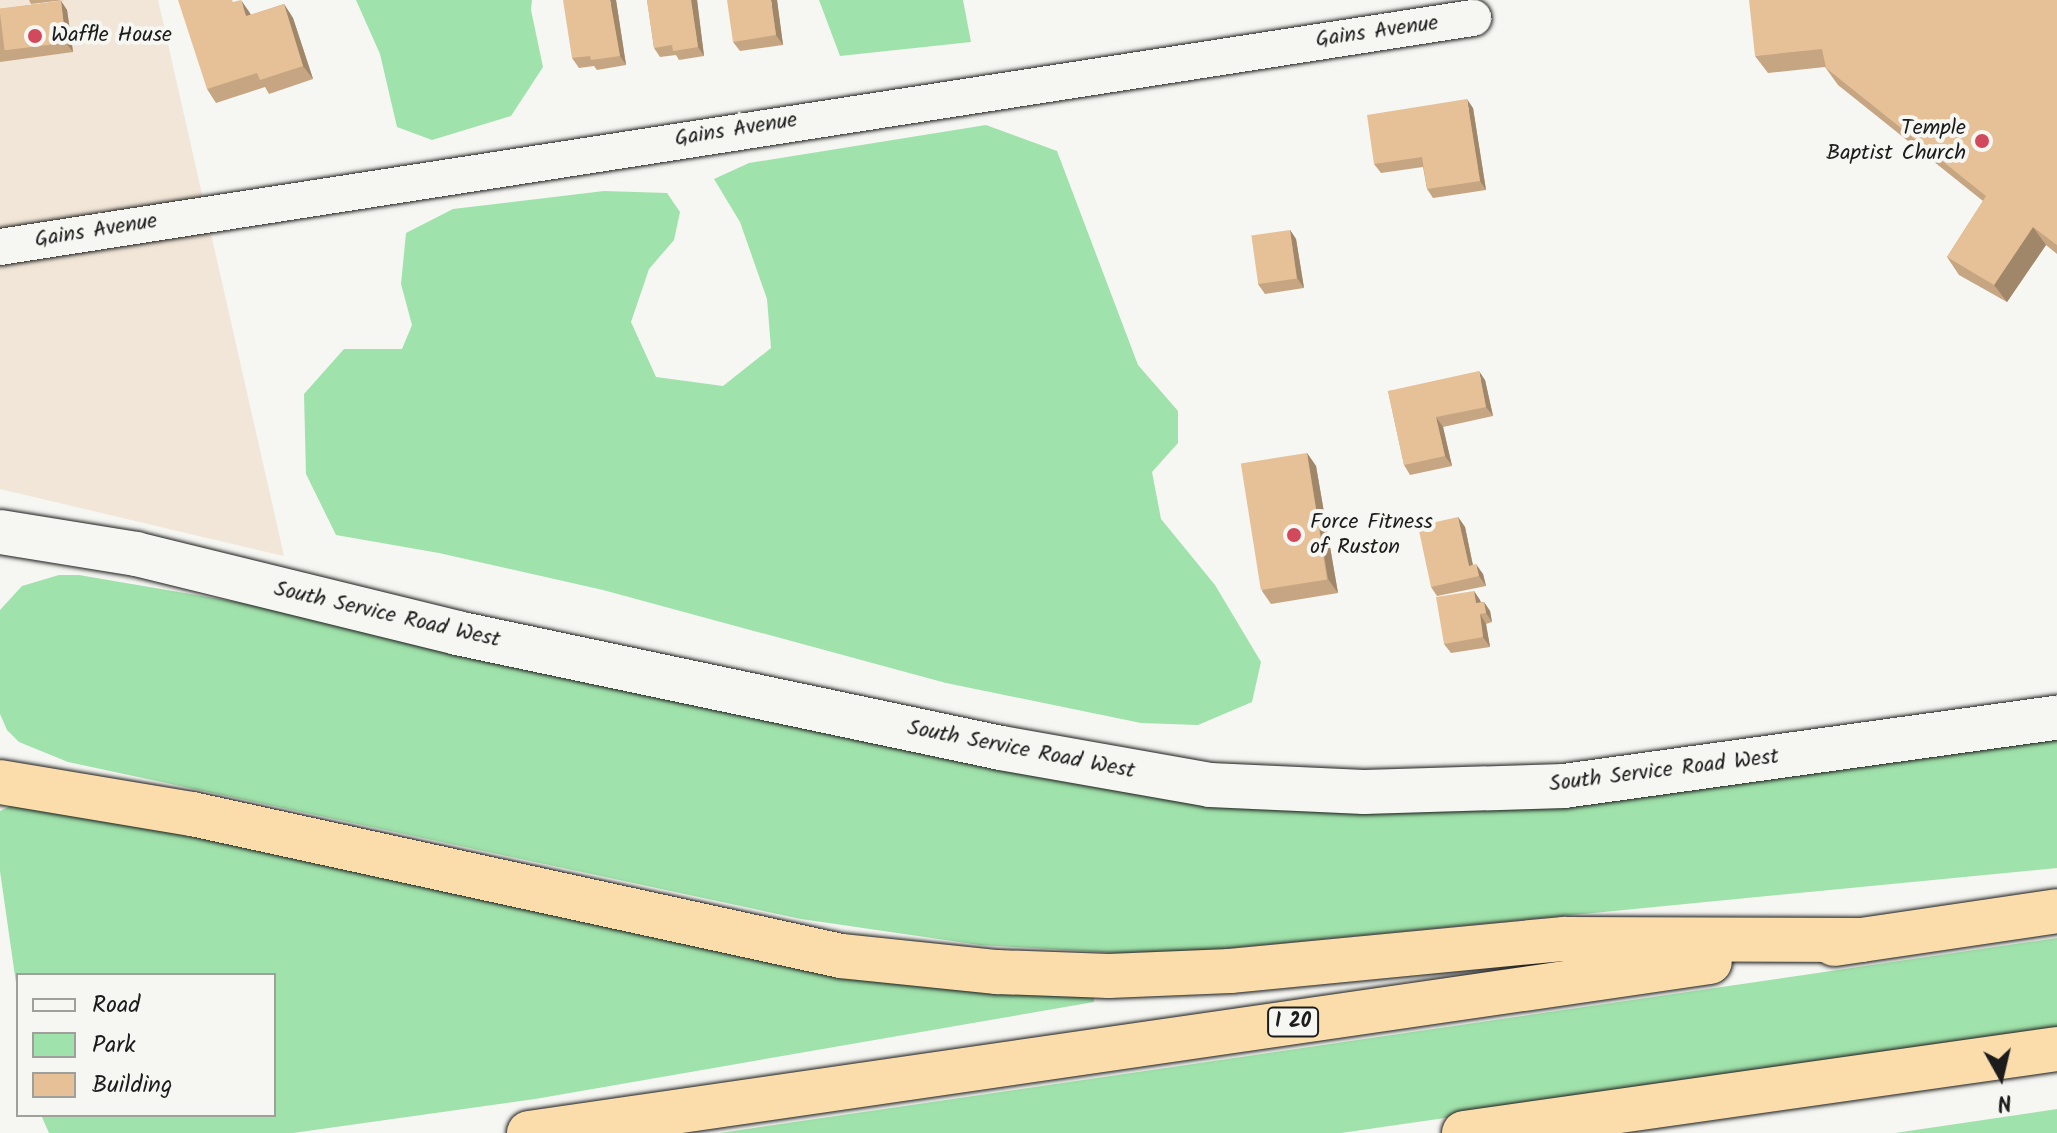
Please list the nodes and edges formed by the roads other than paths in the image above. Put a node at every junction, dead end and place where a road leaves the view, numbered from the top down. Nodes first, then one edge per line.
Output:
1 (1473, 18) dead end
2 (0, 247) edge
3 (0, 532) edge
4 (2057, 718) edge
5 (0, 782) edge
6 (2057, 911) edge
7 (1861, 940) junction
8 (2057, 1049) edge
9 (1589, 1114) junction
10 (529, 1133) edge
11 (1464, 1133) edge
12 (1527, 1133) edge

1 - 2 street, Gains Avenue
3 - 4 main road, South Service Road West
5 - 7 highway
6 - 7 highway, I 20
7 - 10 highway, I 20
8 - 9 highway
9 - 11 highway
9 - 12 highway

